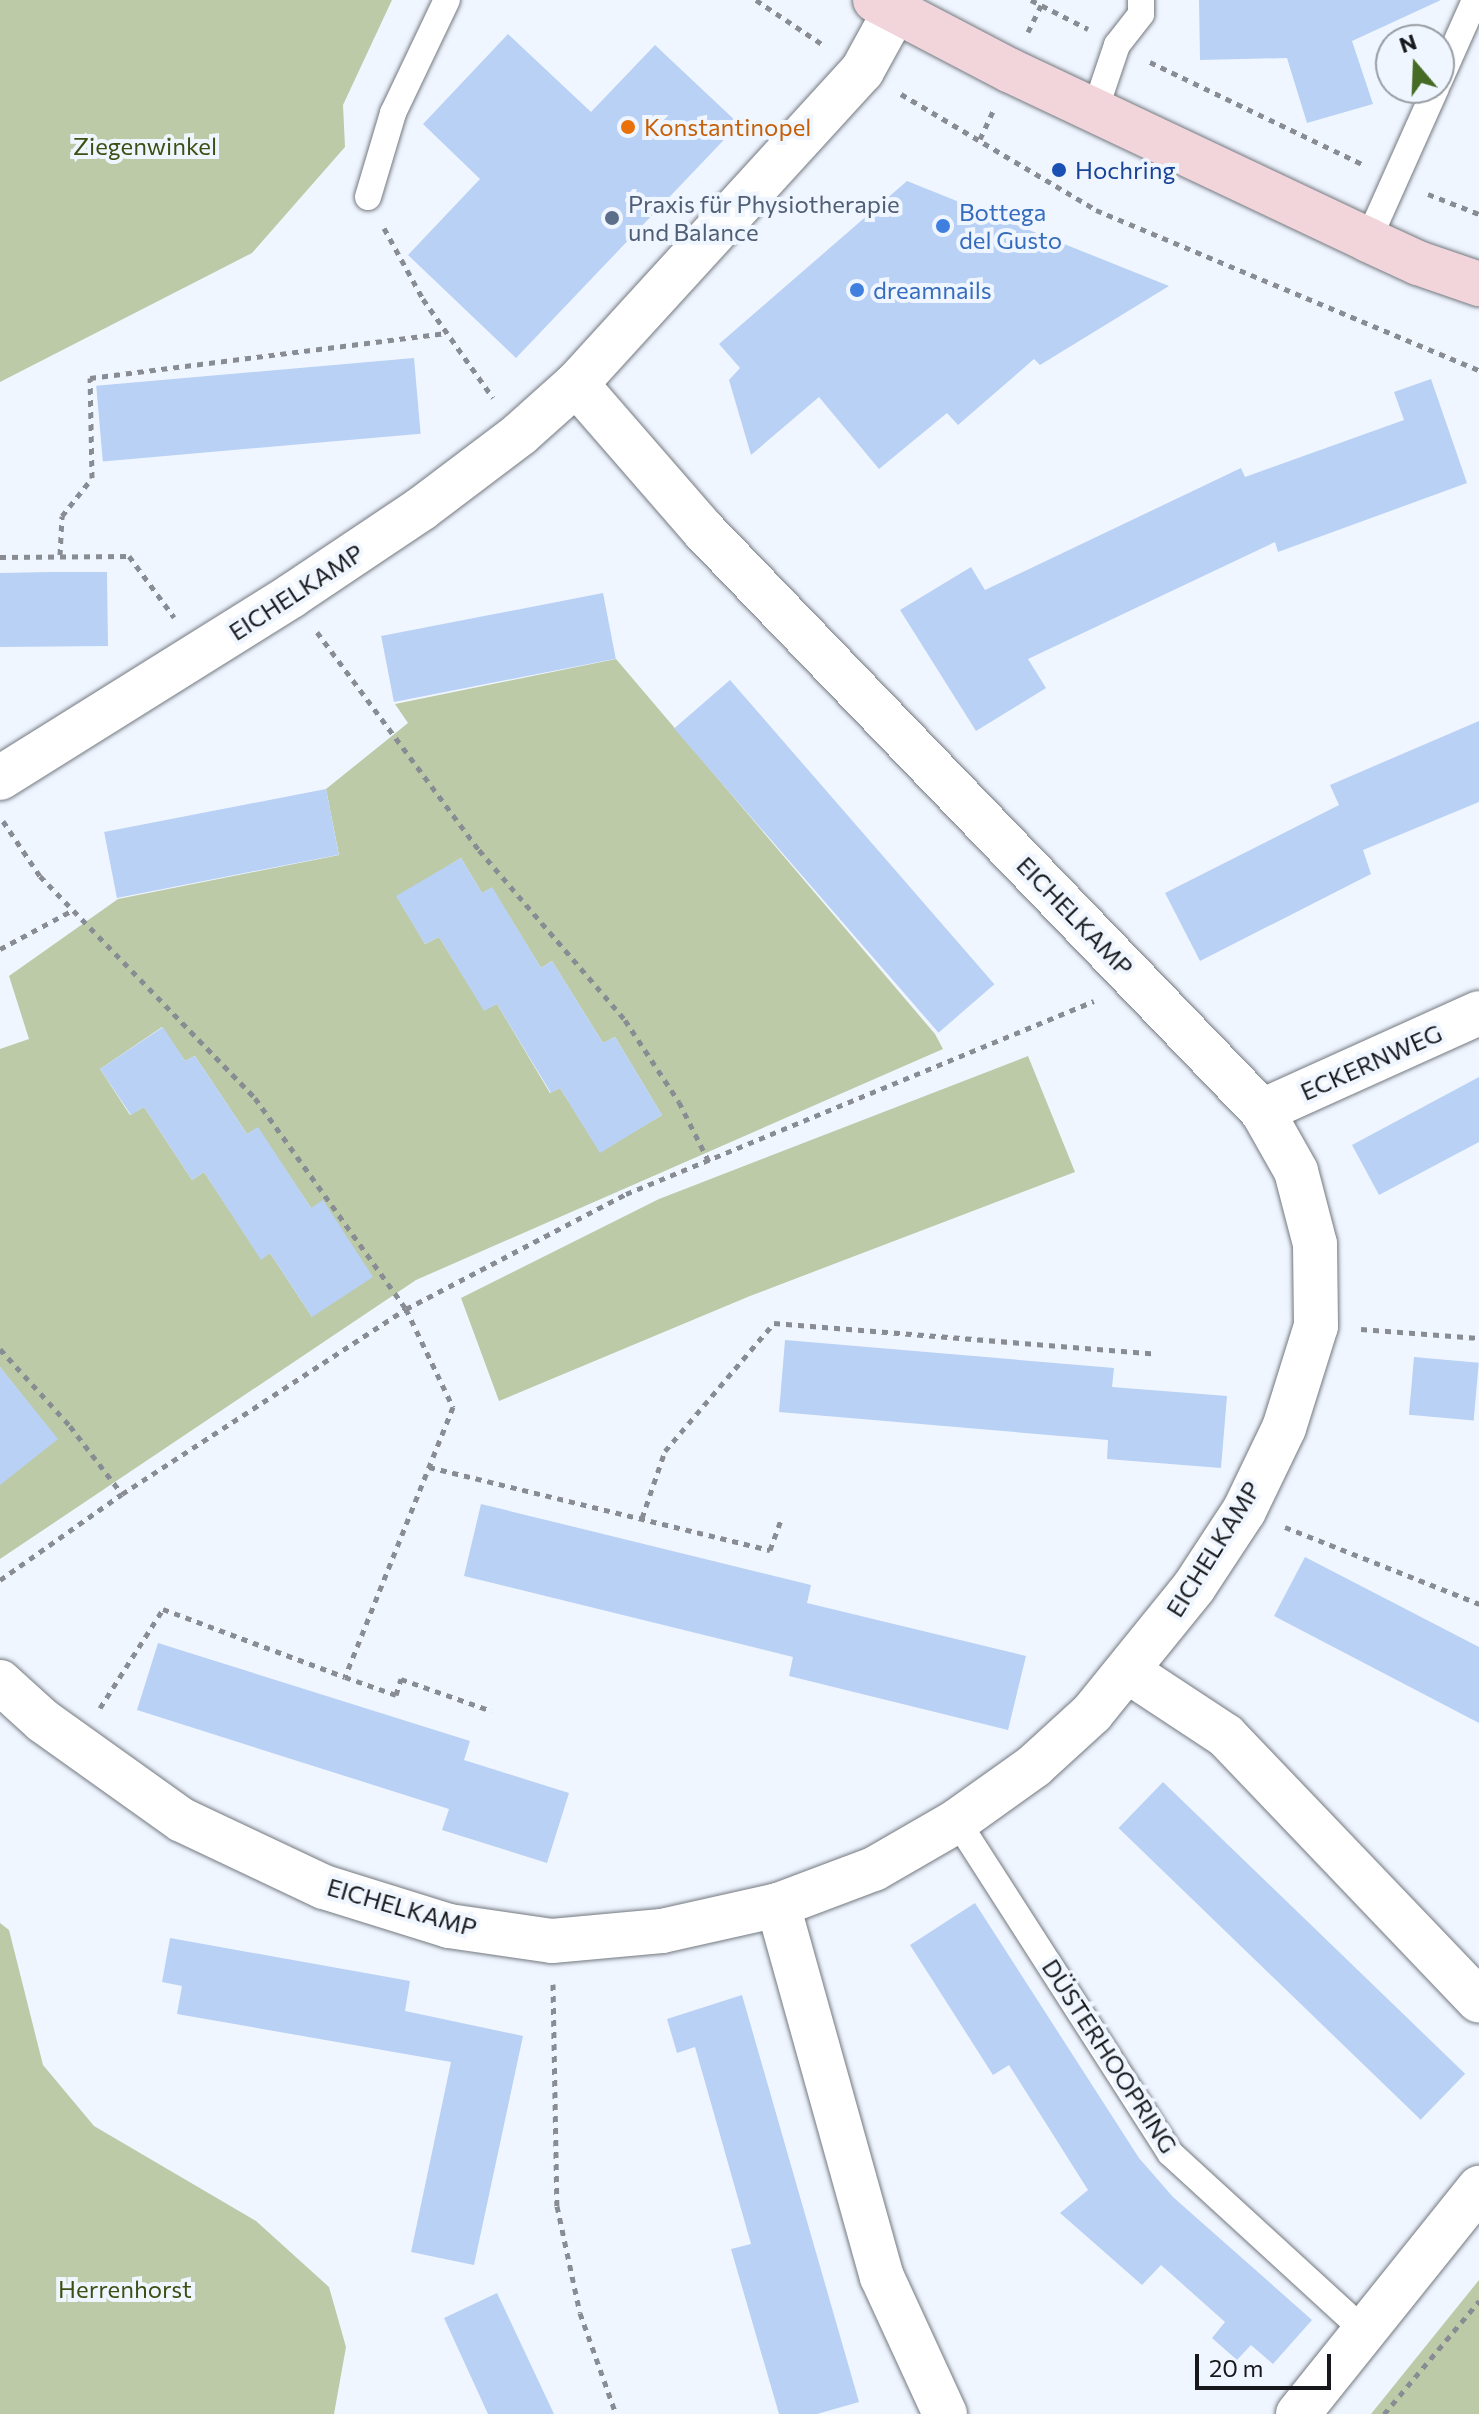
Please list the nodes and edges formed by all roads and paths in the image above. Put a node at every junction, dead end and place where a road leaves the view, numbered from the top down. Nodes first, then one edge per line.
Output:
1 (447, 0) edge
2 (756, 0) edge
3 (1031, 0) edge
4 (1141, 0) edge
5 (1475, 0) edge
6 (885, 6) edge
7 (1117, 45) junction
8 (1455, 45) edge
9 (862, 71) junction
10 (1429, 104) edge
11 (1095, 110) junction
12 (1395, 180) junction
13 (368, 197) joint
14 (1479, 214) edge
15 (1368, 240) junction
16 (1479, 284) edge
17 (446, 333) junction
18 (1479, 370) edge
19 (576, 384) junction
20 (520, 434) junction
21 (60, 555) junction
22 (0, 557) edge
23 (291, 596) junction
24 (201, 653) junction
25 (0, 778) edge
26 (0, 816) edge
27 (73, 910) junction
28 (0, 949) edge
29 (1140, 982) junction
30 (1479, 1013) edge
31 (1262, 1111) junction
32 (709, 1162) junction
33 (406, 1309) junction
34 (1316, 1326) junction
35 (1479, 1338) edge
36 (0, 1349) edge
37 (1157, 1354) dead end
38 (429, 1467) junction
39 (122, 1494) junction
40 (1244, 1511) junction
41 (642, 1518) junction
42 (781, 1520) dead end
43 (0, 1580) edge
44 (1479, 1604) edge
45 (1129, 1672) junction
46 (345, 1677) junction
47 (0, 1682) edge
48 (492, 1711) dead end
49 (77, 1745) junction
50 (957, 1821) junction
51 (778, 1905) junction
52 (552, 1941) junction
53 (1479, 2001) edge
54 (1479, 2188) edge
55 (1479, 2301) edge
56 (1364, 2331) junction
57 (616, 2414) edge
58 (945, 2414) edge
59 (1298, 2414) edge
60 (1384, 2414) edge

1 - 13 lane
2 - 9 path
3 - 7 path
4 - 7 lane
5 - 8 lane
6 - 9 street, EICHELKAMP
6 - 11 street
7 - 11 lane
7 - 12 path
9 - 18 path
9 - 19 street, EICHELKAMP
10 - 12 lane
11 - 15 street
12 - 14 path
12 - 15 lane
13 - 17 path
15 - 16 street
17 - 20 path
17 - 21 path
19 - 20 street, EICHELKAMP
19 - 29 street, EICHELKAMP
20 - 23 street, EICHELKAMP
21 - 22 path
21 - 24 path
23 - 24 street, EICHELKAMP
23 - 32 path
24 - 25 street, EICHELKAMP
26 - 27 path
27 - 28 path
27 - 33 path
29 - 31 street, EICHELKAMP
29 - 32 path
30 - 31 street, ECKERNWEG
31 - 34 street, EICHELKAMP
32 - 33 path
33 - 38 path
33 - 39 path
34 - 35 path
34 - 40 street, EICHELKAMP
36 - 39 path
37 - 41 path
38 - 41 path
38 - 46 path
39 - 43 path
40 - 44 path
40 - 45 street, EICHELKAMP
41 - 42 path
45 - 50 street, EICHELKAMP
45 - 53 street
46 - 48 path
46 - 49 path
47 - 49 street, EICHELKAMP
49 - 52 street, EICHELKAMP
50 - 51 street, EICHELKAMP
50 - 56 lane, DÜSTERHOOPRING
51 - 52 street, EICHELKAMP
51 - 58 street
52 - 57 path
54 - 56 street
55 - 60 path
56 - 59 street

